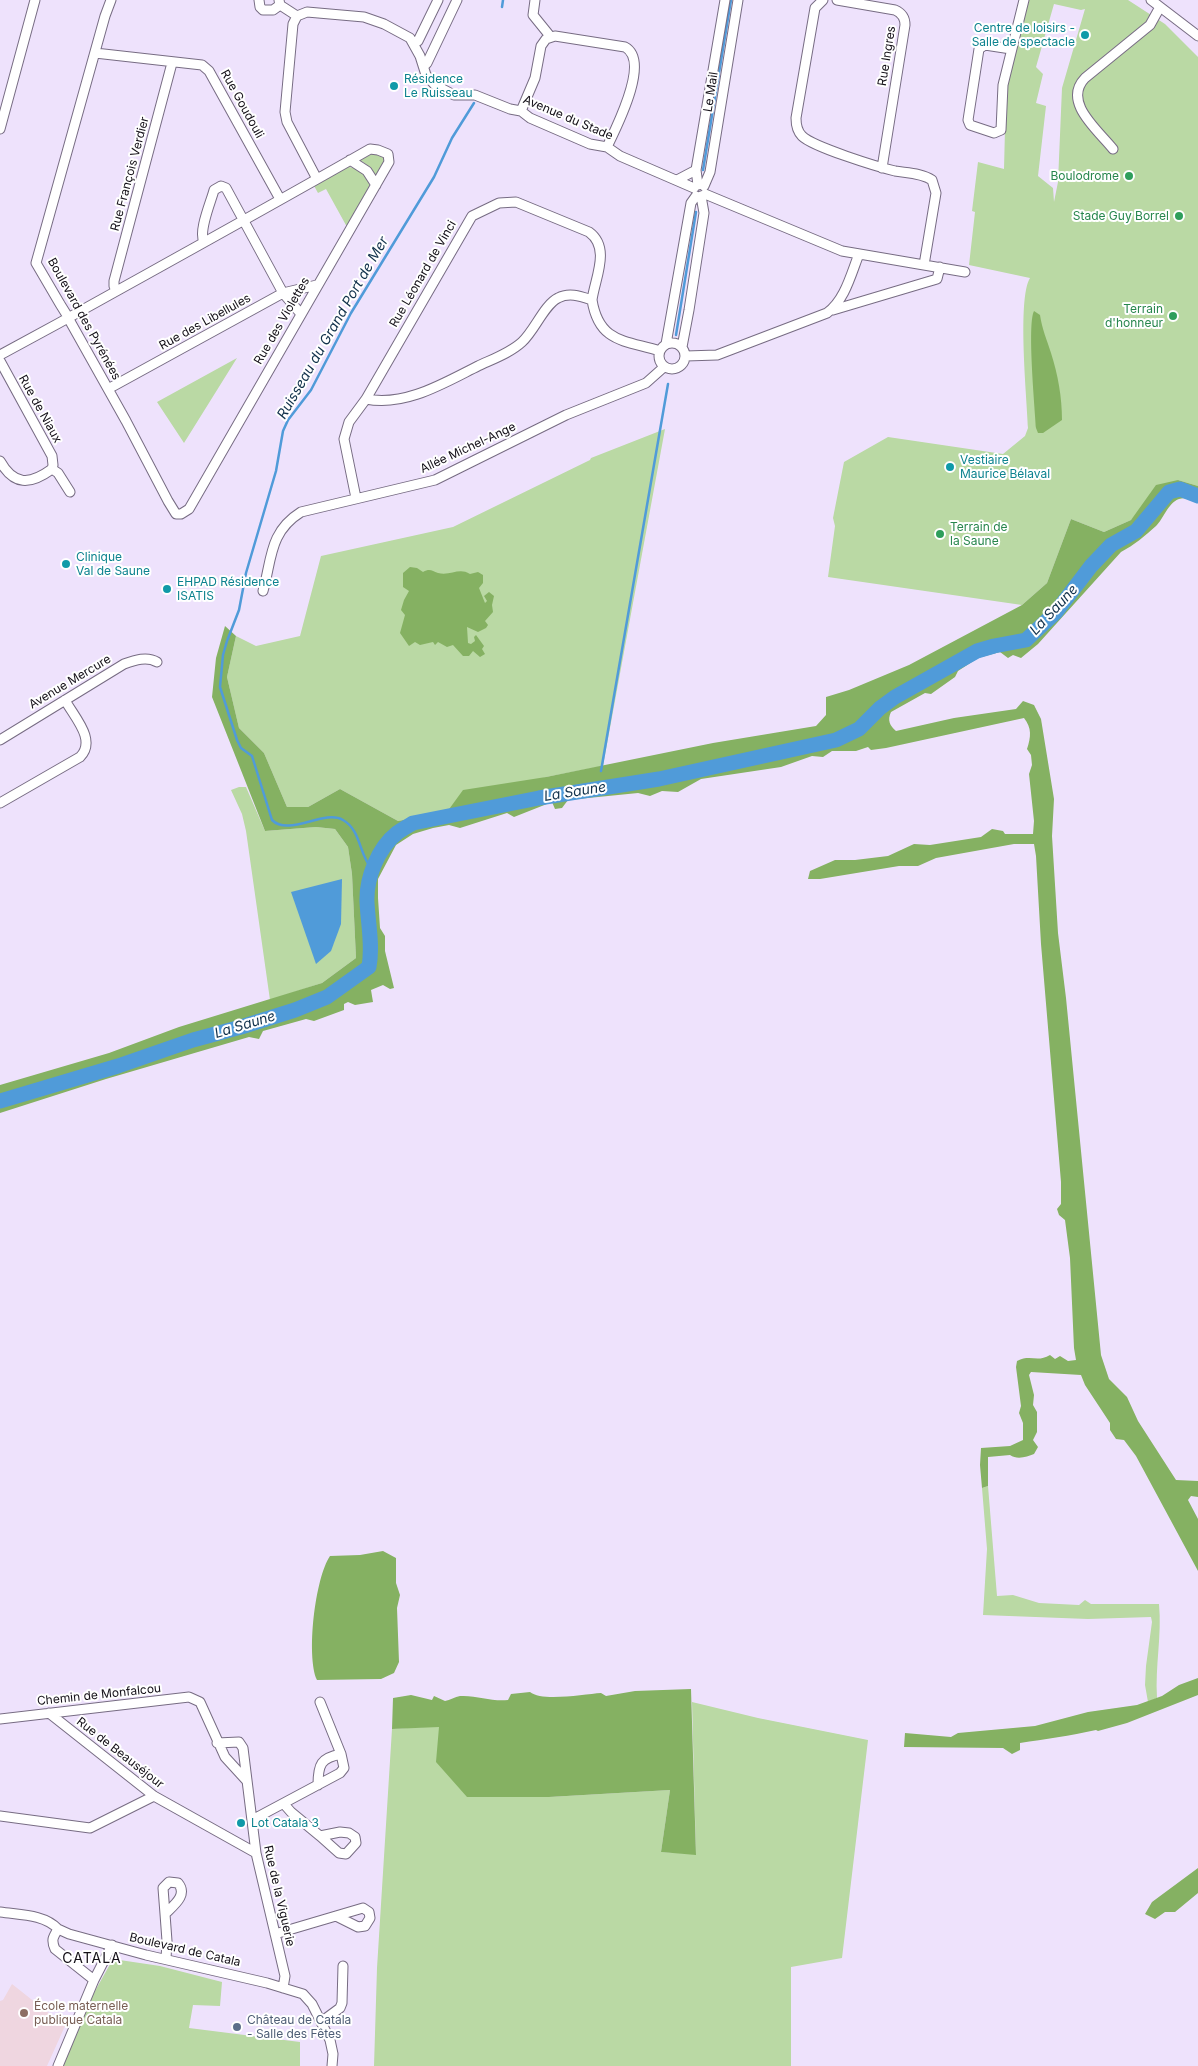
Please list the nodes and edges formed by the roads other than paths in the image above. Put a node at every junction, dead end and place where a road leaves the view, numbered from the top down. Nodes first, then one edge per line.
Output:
1 (35, 0) edge
2 (259, 0) edge
3 (438, 0) edge
4 (458, 0) edge
5 (535, 0) edge
6 (725, 0) edge
7 (738, 0) edge
8 (823, 0) edge
9 (837, 0) edge
10 (1024, 0) edge
11 (1151, 0) edge
12 (110, 1) edge
13 (280, 3) edge
14 (1160, 7) junction
15 (433, 10) junction
16 (297, 16) junction
17 (448, 19) junction
18 (550, 36) junction
19 (1198, 36) edge
20 (414, 43) junction
21 (1011, 49) junction
22 (95, 53) junction
23 (172, 62) junction
24 (424, 66) junction
25 (521, 110) junction
26 (0, 129) edge
27 (607, 147) junction
28 (1113, 149) dead end
29 (350, 160) junction
30 (882, 168) junction
31 (696, 170) junction
32 (317, 179) junction
33 (677, 180) junction
34 (376, 184) junction
35 (700, 191) junction
36 (280, 199) junction
37 (722, 200) junction
38 (704, 213) junction
39 (244, 220) junction
40 (204, 242) junction
41 (859, 254) junction
42 (924, 265) junction
43 (940, 267) junction
44 (964, 272) dead end
45 (317, 285) junction
46 (116, 291) junction
47 (283, 293) junction
48 (592, 300) junction
49 (830, 311) junction
50 (301, 314) junction
51 (68, 318) junction
52 (682, 347) junction
53 (663, 348) junction
54 (0, 355) edge
55 (686, 356) junction
56 (0, 361) edge
57 (664, 367) junction
58 (108, 389) junction
59 (366, 399) junction
60 (0, 461) edge
61 (52, 469) junction
62 (70, 492) dead end
63 (356, 498) junction
64 (181, 514) joint
65 (263, 591) dead end
66 (157, 662) dead end
67 (65, 700) junction
68 (0, 740) edge
69 (0, 803) edge
70 (320, 1702) dead end
71 (49, 1713) junction
72 (0, 1720) edge
73 (217, 1743) junction
74 (341, 1754) junction
75 (246, 1780) junction
76 (318, 1785) junction
77 (154, 1796) junction
78 (284, 1804) junction
79 (0, 1816) edge
80 (252, 1820) junction
81 (320, 1836) dead end
82 (256, 1853) junction
83 (0, 1912) edge
84 (165, 1914) dead end
85 (336, 1916) dead end
86 (58, 1929) junction
87 (275, 1934) junction
88 (112, 1945) junction
89 (166, 1959) junction
90 (343, 1966) dead end
91 (94, 1980) junction
92 (283, 1988) junction
93 (321, 2022) junction
94 (58, 2066) edge
95 (332, 2066) edge

1 - 26 street
2 - 13 street
3 - 15 street
4 - 17 street
5 - 18 street
6 - 31 street, Le Mail
7 - 35 street, Le Mail
8 - 30 street
9 - 30 street, Rue Ingres
10 - 21 street
11 - 14 street
12 - 22 street, Boulevard des Pyrénées
13 - 16 street
14 - 19 street
14 - 28 street
15 - 17 street
15 - 20 street
16 - 20 street
16 - 32 street
17 - 24 street
18 - 25 street
18 - 27 street
20 - 24 street
21 - 21 street
22 - 23 street, Rue Goudouli
22 - 51 street, Boulevard des Pyrénées
23 - 36 street, Rue Goudouli
23 - 46 street, Rue François Verdier
24 - 25 street, Avenue du Stade
25 - 27 street, Avenue du Stade
27 - 33 street, Avenue du Stade
29 - 32 street
29 - 34 street
29 - 34 street, Rue des Violettes
30 - 42 street
31 - 33 street
31 - 35 street, Le Mail
32 - 36 street
33 - 35 street, Avenue du Stade
34 - 45 street, Rue des Violettes
35 - 37 street, Avenue du Stade
35 - 38 street, Le Mail
35 - 53 street, Le Mail
36 - 39 street
37 - 38 street
37 - 41 street, Avenue du Stade
38 - 52 street, Le Mail
39 - 40 street
39 - 40 street
39 - 47 street
40 - 46 street
41 - 42 street, Avenue du Stade
41 - 49 street
42 - 43 street, Avenue du Stade
43 - 44 street, Avenue du Stade
43 - 49 street
45 - 47 street, Rue des Libellules
45 - 50 street, Rue des Violettes
46 - 51 street
47 - 50 street
47 - 58 street, Rue des Libellules
48 - 53 street
48 - 59 street
48 - 59 street, Rue Léonard de Vinci
49 - 55 street
50 - 64 street, Rue des Violettes
51 - 54 street
51 - 58 street, Boulevard des Pyrénées
52 - 53 street
52 - 55 street
53 - 57 street
55 - 57 street
56 - 61 street, Rue de Niaux
57 - 63 street, Allée Michel-Ange
58 - 64 street, Boulevard des Pyrénées
59 - 63 street, Rue Léonard de Vinci
60 - 61 street
61 - 62 street
63 - 65 street, Allée Michel-Ange
66 - 67 street, Avenue Mercure
67 - 68 street, Avenue Mercure
67 - 69 street
70 - 74 street
71 - 72 street, Chemin de Monfalcou
71 - 73 street, Chemin de Monfalcou
71 - 77 street, Rue de Beauséjour
73 - 75 street
73 - 75 street, Rue de la Viguerie
74 - 76 street
74 - 76 street
75 - 80 street, Rue de la Viguerie
76 - 78 street
77 - 79 street
77 - 82 street, Rue de Beauséjour
78 - 80 street
78 - 81 street
80 - 82 street, Rue de la Viguerie
82 - 87 street, Rue de la Viguerie
83 - 86 street
84 - 89 street
85 - 87 street
86 - 88 street
86 - 91 street
87 - 92 street, Rue de la Viguerie
88 - 89 street, Boulevard de Catala
88 - 91 street, Boulevard de Catala
89 - 92 street, Boulevard de Catala
90 - 93 street
91 - 94 street, Boulevard de Catala
92 - 93 street, Boulevard de Catala
93 - 95 street, Boulevard de Catala

